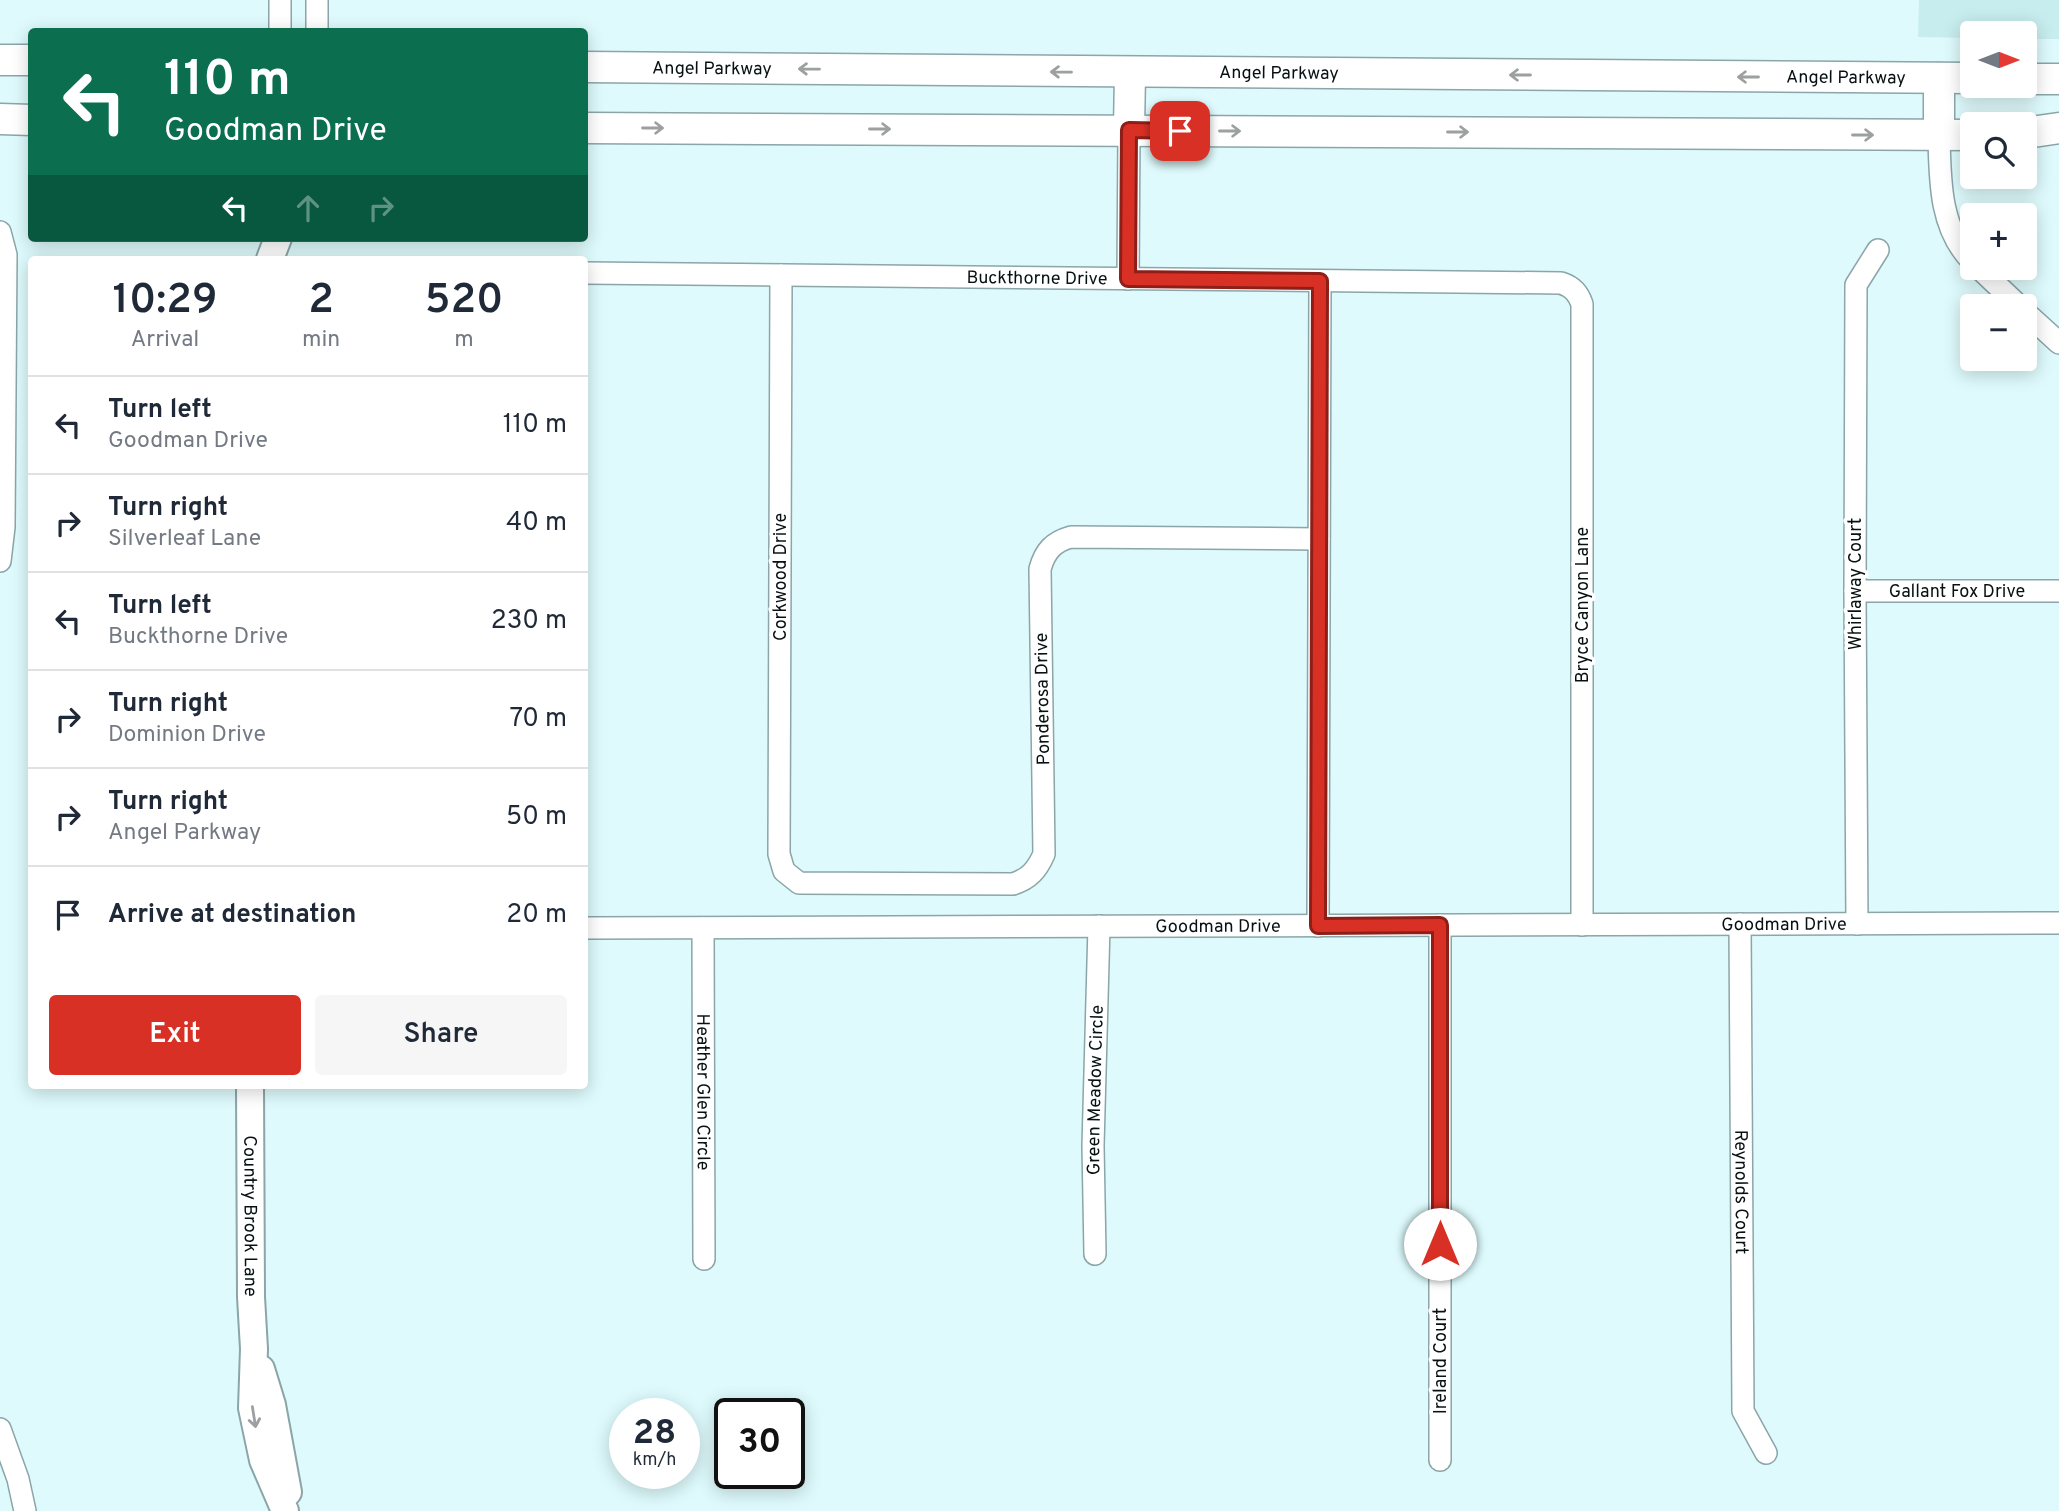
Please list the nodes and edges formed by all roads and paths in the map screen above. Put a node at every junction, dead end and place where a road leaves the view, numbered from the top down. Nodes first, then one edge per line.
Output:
1 (280, 0) edge
2 (317, 0) edge
3 (280, 28) edge
4 (317, 28) edge
5 (0, 60) edge
6 (28, 60) edge
7 (588, 66) edge
8 (1129, 73) junction
9 (1938, 78) junction
10 (1960, 79) edge
11 (2037, 79) edge
12 (2059, 79) edge
13 (0, 119) edge
14 (28, 120) edge
15 (588, 128) edge
16 (2059, 128) edge
17 (1129, 130) junction
18 (2037, 131) edge
19 (1939, 135) junction
20 (1960, 135) edge
21 (0, 232) edge
22 (1960, 244) edge
23 (1878, 250) dead end
24 (588, 273) edge
25 (782, 275) junction
26 (1128, 279) junction
27 (1992, 280) edge
28 (1320, 281) junction
29 (1572, 288) joint
30 (2006, 294) edge
31 (2037, 323) edge
32 (2059, 344) edge
33 (2, 527) edge
34 (1319, 539) junction
35 (0, 561) edge
36 (1855, 591) junction
37 (2059, 591) edge
38 (788, 876) joint
39 (2059, 923) edge
40 (1740, 924) junction
41 (1857, 924) junction
42 (1440, 925) junction
43 (1582, 925) junction
44 (1099, 926) junction
45 (1318, 926) junction
46 (588, 928) edge
47 (703, 928) junction
48 (250, 1089) edge
49 (1095, 1254) dead end
50 (704, 1259) dead end
51 (0, 1429) edge
52 (1766, 1453) dead end
53 (1440, 1460) dead end
54 (25, 1511) edge
55 (288, 1511) edge

1 - 3 street
2 - 4 street
5 - 6 main road
8 -> 7 main road, Angel Parkway
9 -> 8 main road, Angel Parkway
8 - 17 main road
9 - 10 main road, Angel Parkway
9 - 19 main road
11 - 12 main road
13 - 14 main road
15 -> 17 main road
16 - 18 main road
17 -> 19 main road
17 - 26 street
19 - 20 main road
19 - 22 street
21 - 33 street
23 - 36 street, Whirlaway Court
24 - 25 street, Buckthorne Drive
25 - 26 street, Buckthorne Drive
25 - 38 street, Corkwood Drive
26 - 28 street, Buckthorne Drive
27 - 30 street
28 - 29 street, Buckthorne Drive
28 - 34 street
29 - 43 street, Bryce Canyon Lane
31 - 32 street
33 - 35 street
34 - 38 street, Ponderosa Drive
34 - 45 street
36 - 37 street, Gallant Fox Drive
36 - 41 street, Whirlaway Court
39 - 41 street, Goodman Drive
40 - 41 street, Goodman Drive
40 - 43 street, Goodman Drive
40 - 52 street, Reynolds Court
42 - 43 street, Goodman Drive
42 - 45 street, Goodman Drive
42 - 53 street, Ireland Court
44 - 45 street, Goodman Drive
44 - 47 street, Goodman Drive
44 - 49 street, Green Meadow Circle
46 - 47 street, Goodman Drive
47 - 50 street, Heather Glen Circle
48 - 55 street, Country Brook Lane
51 - 54 street

